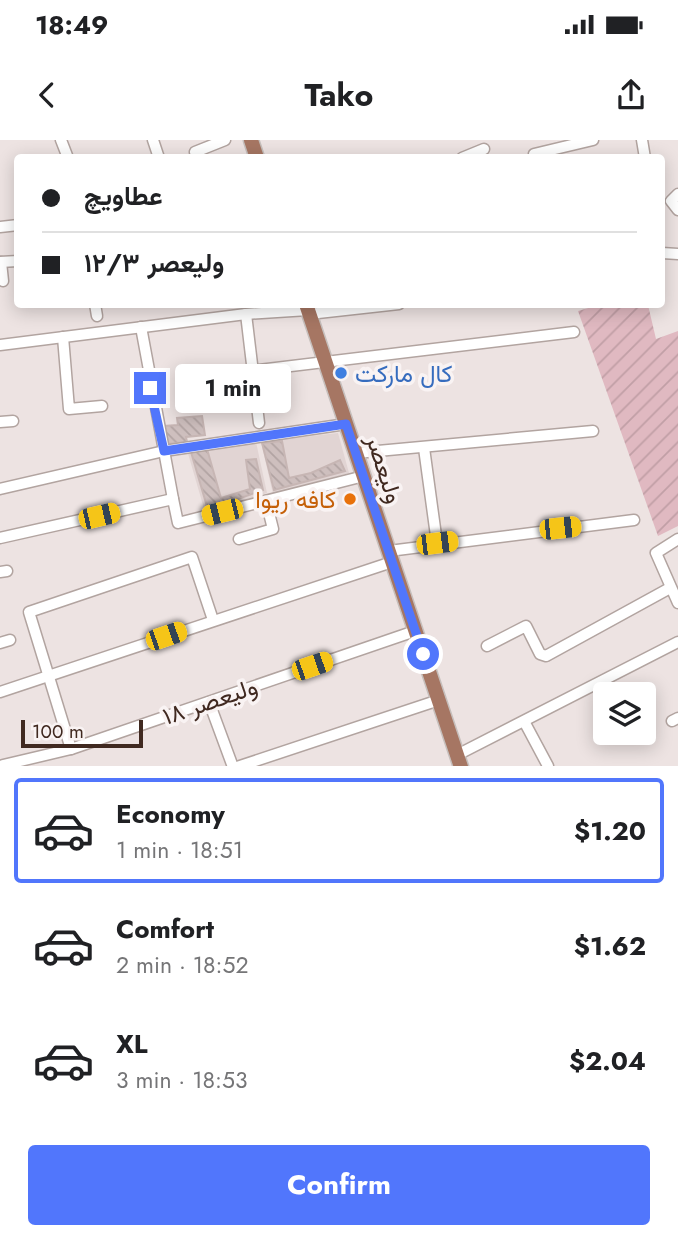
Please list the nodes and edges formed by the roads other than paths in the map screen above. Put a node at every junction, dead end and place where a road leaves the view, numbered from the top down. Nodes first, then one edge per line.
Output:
1 (225, 140) edge
2 (593, 140) edge
3 (484, 149) dead end
4 (195, 152) dead end
5 (472, 154) edge
6 (534, 154) dead end
7 (677, 194) edge
8 (676, 211) edge
9 (0, 262) edge
10 (4, 281) dead end
11 (326, 308) edge
12 (308, 309) edge
13 (246, 314) junction
14 (141, 327) junction
15 (574, 332) dead end
16 (63, 337) junction
17 (0, 345) edge
18 (326, 364) junction
19 (254, 371) junction
20 (192, 378) dead end
21 (102, 406) dead end
22 (13, 421) dead end
23 (0, 422) edge
24 (259, 423) dead end
25 (346, 424) junction
26 (593, 430) dead end
27 (424, 448) junction
28 (164, 451) junction
29 (356, 453) junction
30 (363, 476) junction
31 (0, 489) edge
32 (173, 499) junction
33 (266, 500) junction
34 (634, 520) dead end
35 (0, 538) edge
36 (239, 539) dead end
37 (678, 540) edge
38 (437, 543) junction
39 (390, 556) junction
40 (670, 588) junction
41 (678, 603) edge
42 (213, 620) junction
43 (415, 631) junction
44 (678, 642) edge
45 (487, 646) dead end
46 (49, 676) junction
47 (0, 692) edge
48 (439, 700) junction
49 (209, 702) junction
50 (525, 723) junction
51 (71, 749) junction
52 (459, 761) edge
53 (3, 765) edge
54 (235, 766) edge
55 (548, 766) edge

1 - 4 street
2 - 6 street
3 - 5 street
7 - 8 street
9 - 10 street
11 - 12 street
12 - 13 street
12 - 18 main road, ولیعصر
13 - 14 street
13 - 19 street
14 - 16 street
14 - 28 street
15 - 18 street
16 - 17 street
16 - 21 street
18 - 19 street
18 - 25 main road, ولیعصر
19 - 20 street
19 - 24 street
22 - 23 street
25 - 28 street
25 - 29 main road, ولیعصر
26 - 27 street
27 - 29 street
27 - 38 street
28 - 31 street
28 - 32 street
29 - 30 main road, ولیعصر
30 - 33 street
30 - 39 main road, ولیعصر
32 - 33 street
32 - 35 street
33 - 36 street
34 - 38 street
37 - 40 street
38 - 39 street
39 - 42 street
39 - 43 main road, ولیعصر
40 - 41 street
40 - 45 street
42 - 46 street
42 - 46 street
43 - 48 main road, ولیعصر
43 - 49 street, ۱۸ ولیعصر
44 - 50 street
46 - 47 street
46 - 51 street
48 - 52 main road, ولیعصر
48 - 54 street
49 - 51 street, ۱۸ ولیعصر
49 - 54 street
50 - 52 street
50 - 55 street
51 - 53 street, ۱۸ ولیعصر

